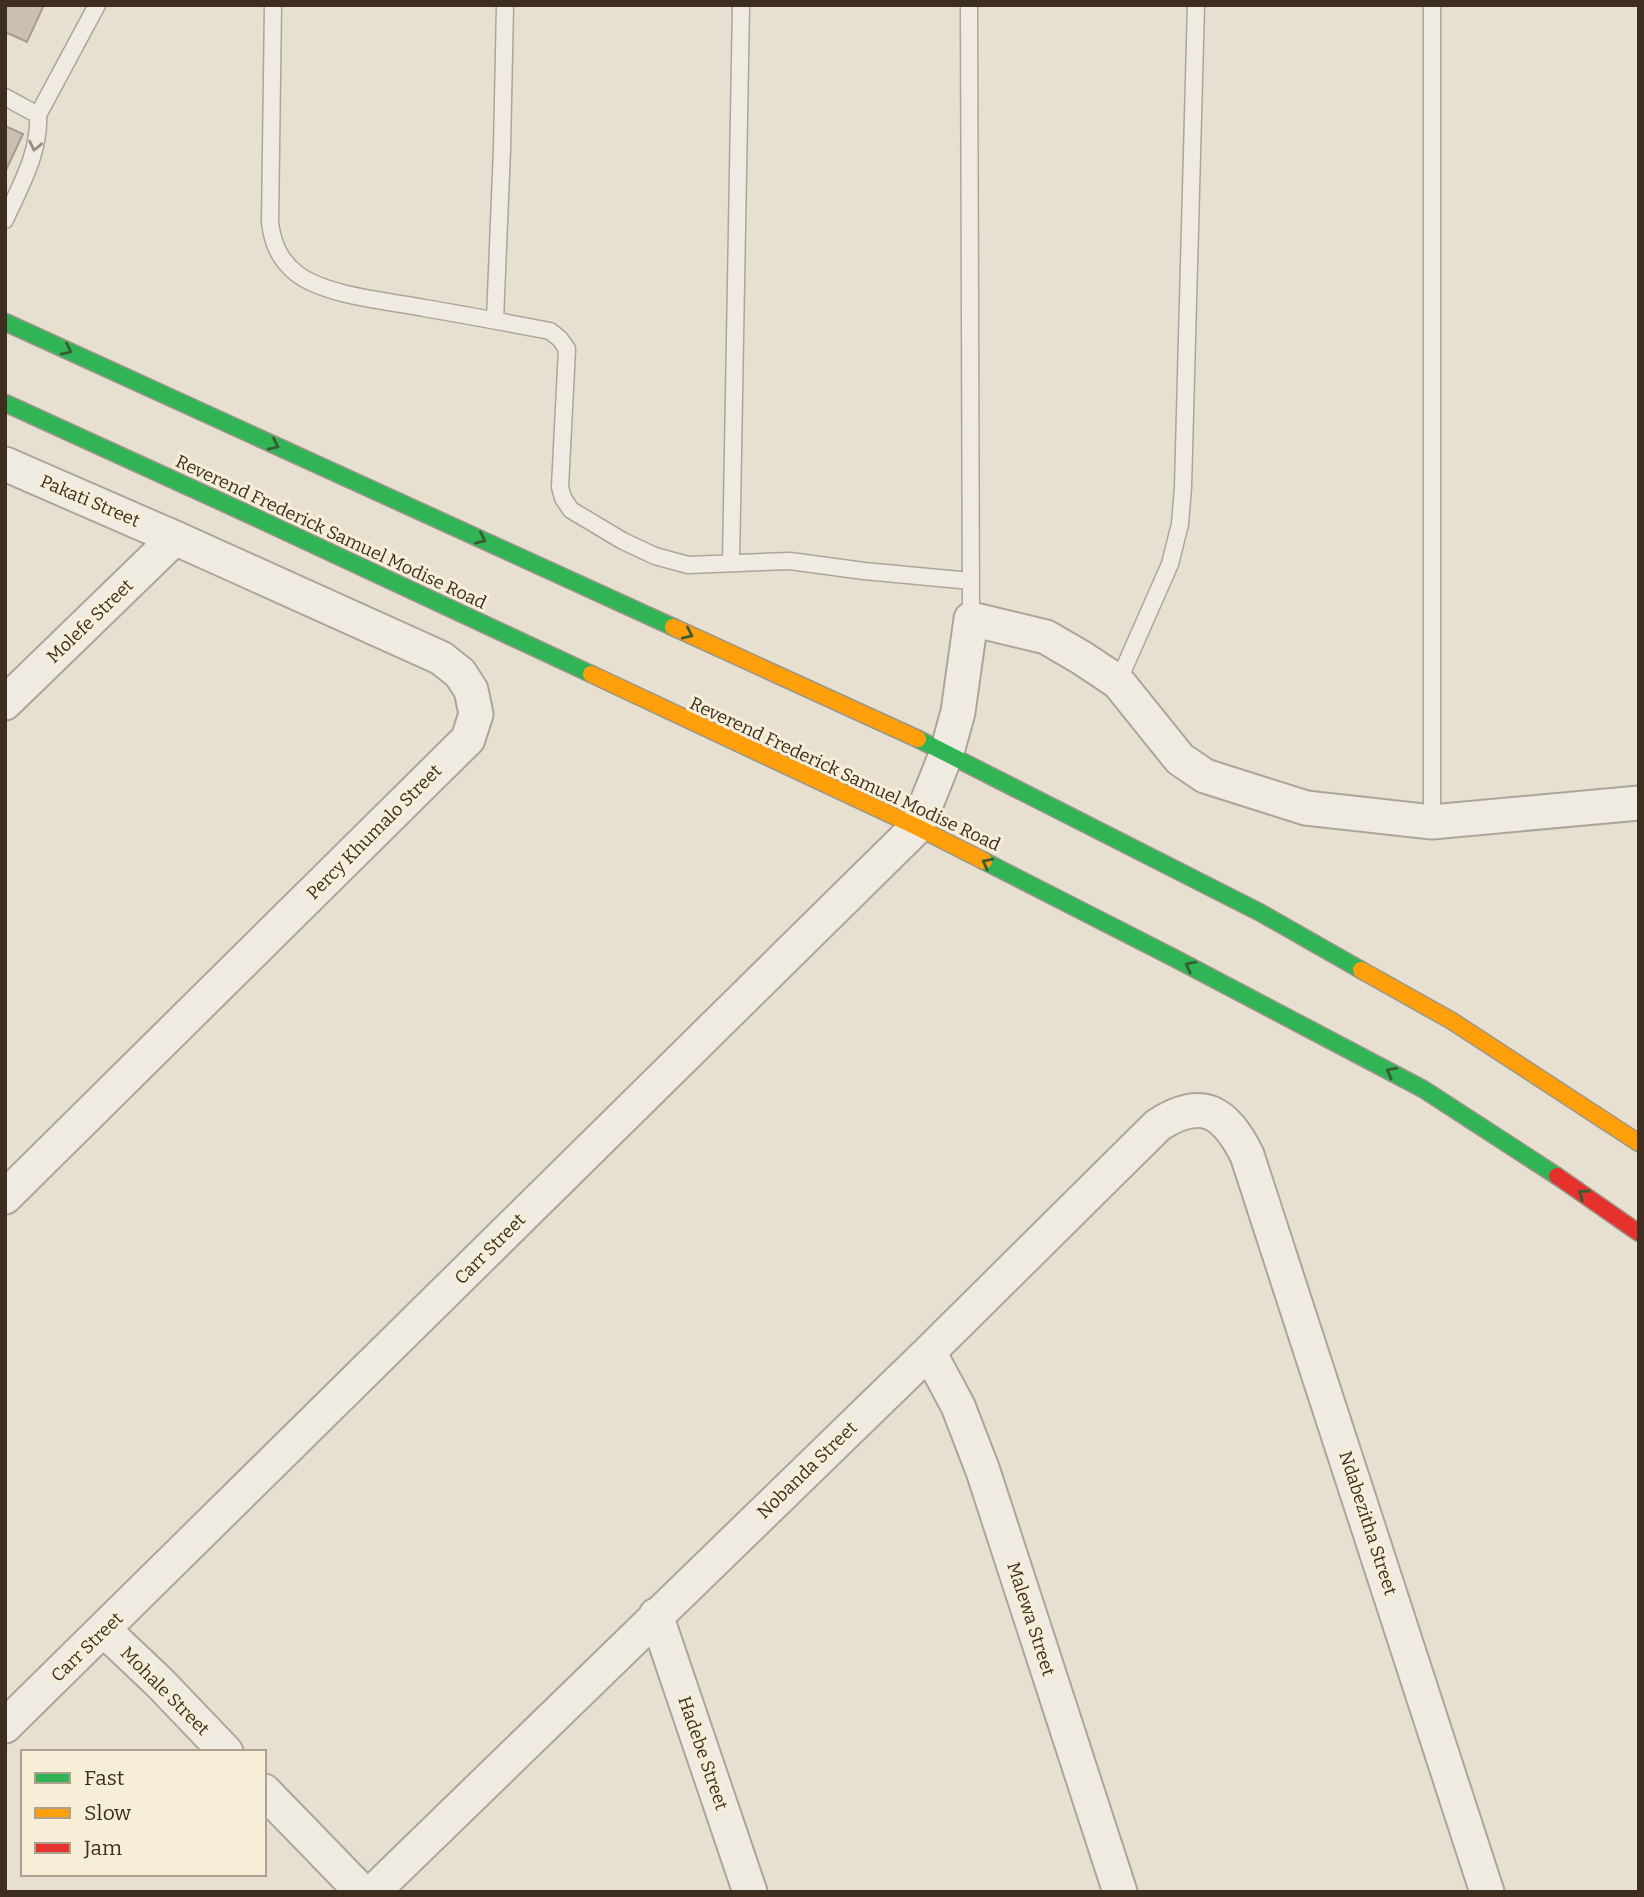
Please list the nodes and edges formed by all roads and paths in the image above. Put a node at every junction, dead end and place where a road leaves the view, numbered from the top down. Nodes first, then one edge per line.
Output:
1 (97, 5) edge
2 (273, 5) edge
3 (505, 5) edge
4 (741, 5) edge
5 (969, 5) edge
6 (1196, 5) edge
7 (1432, 5) edge
8 (5, 97) edge
9 (38, 115) junction
10 (5, 220) edge
11 (495, 320) junction
12 (5, 322) edge
13 (5, 403) edge
14 (5, 464) edge
15 (175, 538) junction
16 (731, 562) junction
17 (971, 581) junction
18 (971, 619) junction
19 (1118, 682) junction
20 (5, 704) edge
21 (947, 752) junction
22 (1639, 803) edge
23 (1432, 822) junction
24 (917, 827) junction
25 (1639, 1143) edge
26 (1247, 1155) joint
27 (5, 1197) edge
28 (1639, 1233) edge
29 (929, 1352) junction
30 (656, 1615) junction
31 (104, 1630) junction
32 (5, 1726) edge
33 (224, 1750) edge
34 (266, 1793) edge
35 (362, 1892) edge
36 (373, 1892) edge
37 (750, 1892) edge
38 (1120, 1892) edge
39 (1487, 1892) edge

1 - 9 lane
2 - 11 lane
3 - 11 lane
4 - 16 lane
5 - 17 lane
6 - 19 lane
7 - 23 lane
8 - 9 lane
9 -> 10 lane
11 - 16 lane
12 -> 21 main road
13 - 24 main road, Reverend Frederick Samuel Modise Road
14 - 15 street, Pakati Street
15 - 20 street, Molefe Street
15 - 27 street, Percy Khumalo Street
16 - 17 lane
17 - 18 lane
18 - 19 street
18 - 21 street, Carr Street
19 - 23 street
21 - 24 street, Carr Street
21 - 25 main road
22 - 23 street
28 -> 24 main road, Reverend Frederick Samuel Modise Road
24 - 31 street, Carr Street
26 - 29 street, Nobanda Street
26 - 39 street, Ndabezitha Street
29 - 30 street, Nobanda Street
29 - 38 street, Malewa Street
30 - 36 street, Nobanda Street
30 - 37 street, Hadebe Street
31 - 32 street, Carr Street
31 - 33 street, Mohale Street
34 - 35 street

